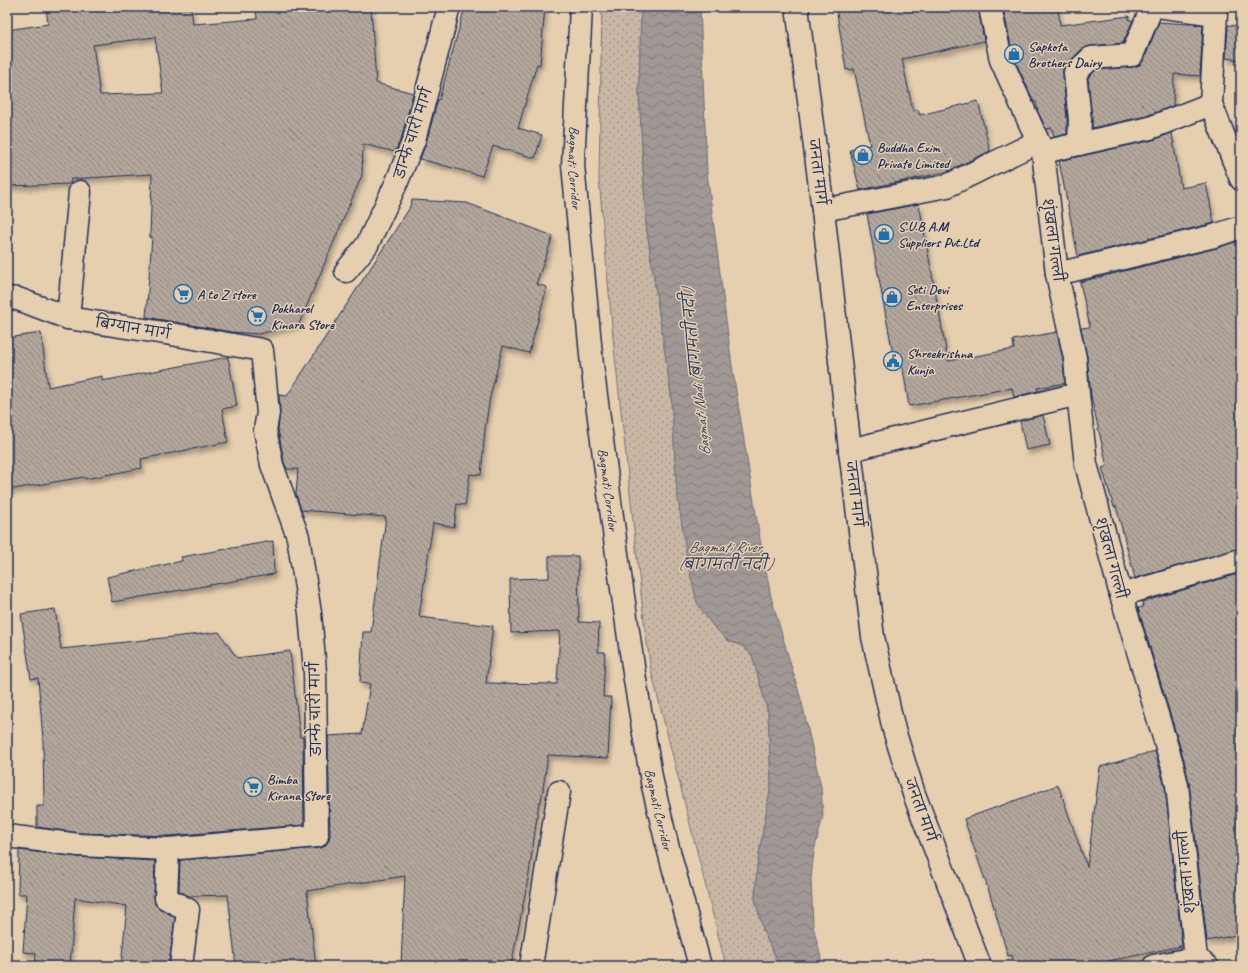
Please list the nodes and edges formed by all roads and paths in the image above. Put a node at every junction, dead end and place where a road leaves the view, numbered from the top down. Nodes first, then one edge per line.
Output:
1 (449, 7) edge
2 (581, 7) edge
3 (797, 7) edge
4 (990, 7) edge
5 (1152, 7) edge
6 (1164, 7) edge
7 (1217, 11) edge
8 (1212, 104) junction
9 (1079, 144) junction
10 (1040, 147) junction
11 (1241, 179) edge
12 (80, 192) dead end
13 (823, 210) junction
14 (1241, 227) edge
15 (346, 271) dead end
16 (1057, 274) junction
17 (7, 298) edge
18 (68, 318) junction
19 (262, 350) joint
20 (1078, 394) junction
21 (850, 450) junction
22 (1241, 560) edge
23 (1121, 595) junction
24 (559, 792) dead end
25 (7, 836) edge
26 (168, 849) junction
27 (1202, 962) edge
28 (181, 966) edge
29 (531, 966) edge
30 (700, 966) edge
31 (980, 966) edge
32 (1154, 966) edge

1 - 15 street, डान्फे चारी मार्ग
2 - 30 street, Bagmati Corridor
3 - 13 street, जनता मार्ग
4 - 10 street, शृंखला गल्ली
5 - 9 street
6 - 7 street
7 - 8 street
8 - 9 street
8 - 11 street
9 - 10 street
10 - 13 street
10 - 16 street, शृंखला गल्ली
12 - 18 street
13 - 21 street, जनता मार्ग
14 - 16 street
16 - 20 street, शृंखला गल्ली
17 - 18 street, बिग्यान मार्ग
18 - 19 street, बिग्यान मार्ग
19 - 26 street, डान्फे चारी मार्ग
20 - 21 street
20 - 23 street, शृंखला गल्ली
21 - 31 street, जनता मार्ग
22 - 23 street
23 - 27 street, शृंखला गल्ली
24 - 29 street
25 - 26 street, डान्फे चारी मार्ग
26 - 28 street
27 - 32 street

